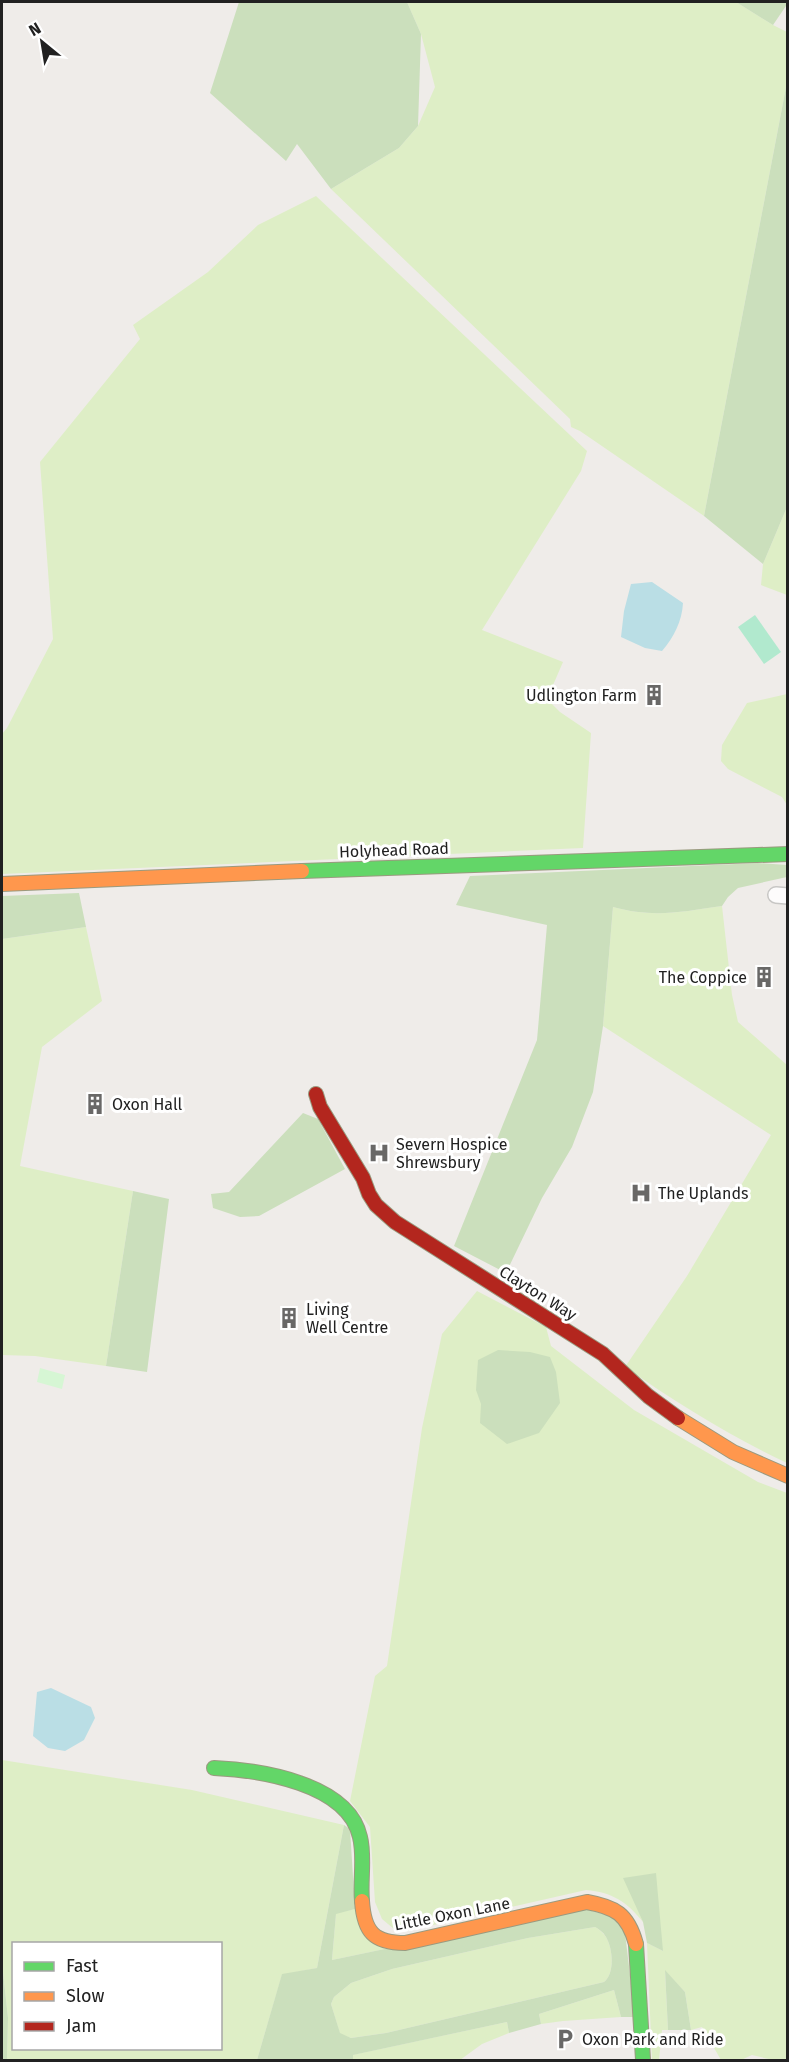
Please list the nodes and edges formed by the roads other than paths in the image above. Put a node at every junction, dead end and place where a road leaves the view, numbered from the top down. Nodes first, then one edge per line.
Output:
1 (788, 854) edge
2 (2, 884) edge
3 (316, 1094) dead end
4 (788, 1476) edge
5 (214, 1768) dead end
6 (643, 2061) edge

1 - 2 street, Holyhead Road
3 - 4 street, Clayton Way
5 - 6 street, Little Oxon Lane

